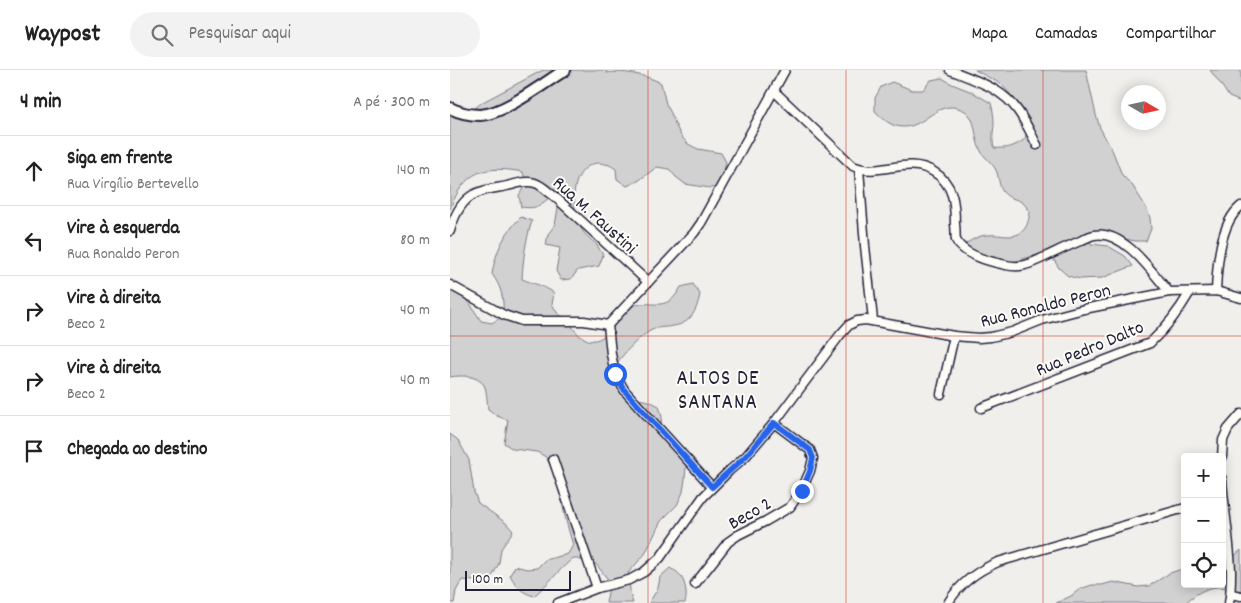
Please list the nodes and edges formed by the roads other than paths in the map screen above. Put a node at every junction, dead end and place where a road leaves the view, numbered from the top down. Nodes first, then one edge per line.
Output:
1 (565, 70) edge
2 (785, 70) edge
3 (950, 70) edge
4 (774, 92) junction
5 (450, 108) edge
6 (1037, 145) dead end
7 (859, 169) junction
8 (1241, 206) edge
9 (450, 231) edge
10 (648, 282) junction
11 (450, 285) edge
12 (1216, 291) junction
13 (1169, 292) junction
14 (1190, 292) junction
15 (1241, 298) edge
16 (873, 320) junction
17 (608, 324) junction
18 (954, 336) junction
19 (941, 394) dead end
20 (981, 408) dead end
21 (1241, 414) edge
22 (774, 423) junction
23 (1222, 453) edge
24 (552, 459) dead end
25 (712, 487) junction
26 (1223, 498) edge
27 (1181, 509) edge
28 (695, 584) dead end
29 (597, 588) junction
30 (1231, 594) junction
31 (1241, 596) edge
32 (558, 603) edge
33 (948, 603) edge
34 (1229, 603) edge

1 - 5 street
2 - 4 street
3 - 6 street
4 - 7 street
4 - 10 street
7 - 13 street
7 - 16 street
8 - 12 street
9 - 10 street, Rua M. Faustini
10 - 17 street
11 - 17 street
12 - 14 street, Rua Ronaldo Peron
12 - 15 street, Rua Ronaldo Peron
13 - 14 street, Rua Ronaldo Peron
13 - 18 street, Rua Ronaldo Peron
14 - 20 street, Rua Pedro Dalto
16 - 18 street, Rua Ronaldo Peron
16 - 22 street, Rua Ronaldo Peron
17 - 25 street
18 - 19 street
21 - 23 street
22 - 25 street, Rua Ronaldo Peron
22 - 28 street, Beco 2
24 - 29 street
25 - 29 street, Rua Ronaldo Peron
26 - 30 street
27 - 33 street
29 - 32 street, Rua Ronaldo Peron
30 - 31 street
30 - 34 street

